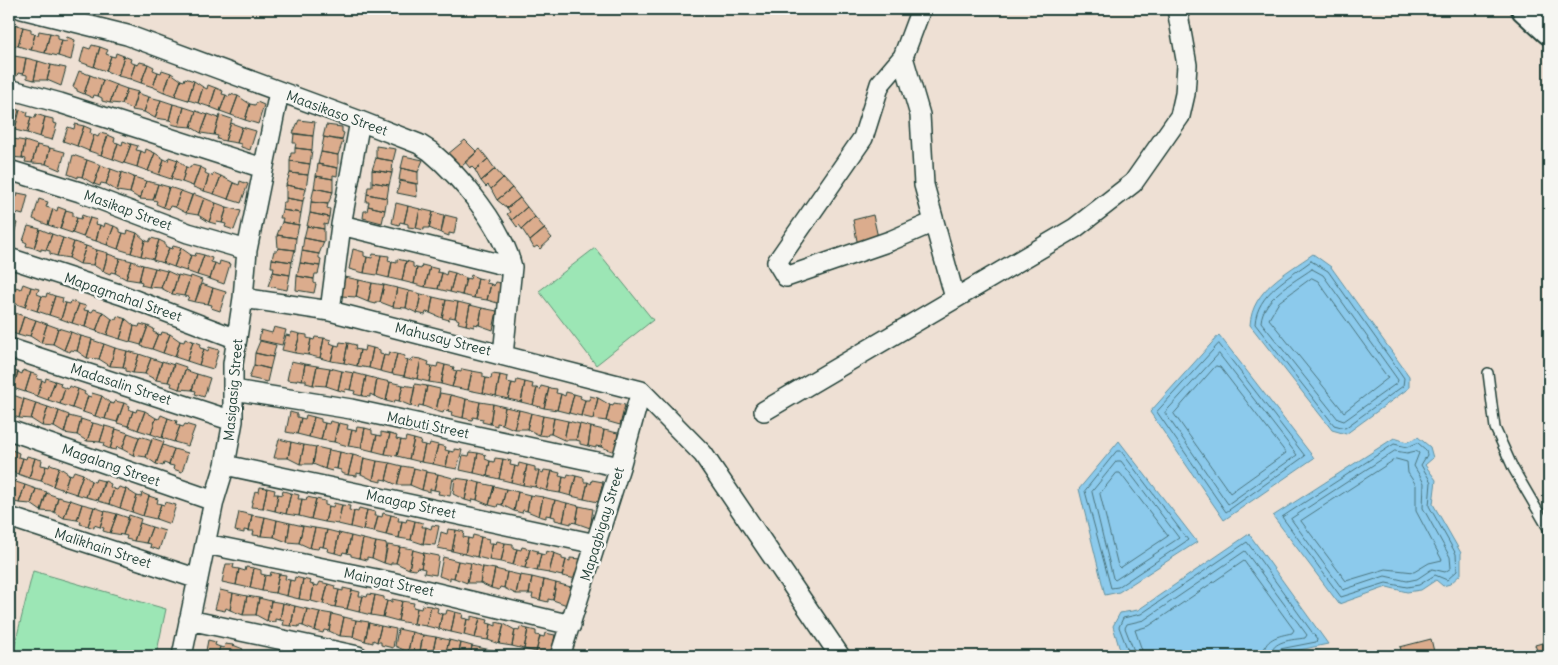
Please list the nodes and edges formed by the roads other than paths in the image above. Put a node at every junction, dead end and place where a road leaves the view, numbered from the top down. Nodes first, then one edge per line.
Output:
1 (22, 9) edge
2 (921, 9) edge
3 (1177, 9) edge
4 (1525, 9) edge
5 (1549, 30) edge
6 (904, 57) junction
7 (9, 89) edge
8 (279, 92) junction
9 (360, 121) junction
10 (263, 168) junction
11 (9, 170) edge
12 (934, 222) junction
13 (341, 225) junction
14 (247, 250) junction
15 (9, 258) edge
16 (512, 267) junction
17 (243, 298) junction
18 (955, 298) junction
19 (330, 311) junction
20 (237, 338) junction
21 (9, 348) edge
22 (503, 355) junction
23 (1488, 373) dead end
24 (234, 390) junction
25 (641, 391) junction
26 (764, 410) dead end
27 (233, 421) junction
28 (9, 430) edge
29 (226, 465) junction
30 (620, 467) junction
31 (214, 501) junction
32 (9, 517) edge
33 (1549, 530) edge
34 (206, 544) junction
35 (596, 544) junction
36 (198, 579) junction
37 (189, 620) junction
38 (571, 625) junction
39 (182, 656) edge
40 (358, 656) edge
41 (560, 656) edge
42 (840, 656) edge

1 - 8 street, Maasikaso Street
2 - 6 street
3 - 18 street
4 - 5 street
6 - 12 street
6 - 12 street
7 - 10 street
8 - 9 street, Maasikaso Street
8 - 10 street, Masigasig Street
9 - 13 street
9 - 16 street, Maasikaso Street
10 - 14 street, Masigasig Street
11 - 14 street, Masikap Street
12 - 18 street
13 - 16 street
13 - 19 street
14 - 17 street, Masigasig Street
15 - 20 street, Mapagmahal Street
16 - 22 street, Maasikaso Street
17 - 19 street, Mahusay Street
17 - 20 street, Masigasig Street
18 - 26 street
19 - 22 street, Mahusay Street
20 - 24 street, Masigasig Street
21 - 27 street, Madasalin Street
22 - 25 street, Mahusay Street
23 - 33 lane
24 - 27 street, Masigasig Street
24 - 30 street, Mabuti Street
25 - 30 street, Mapagbigay Street
25 - 42 street
27 - 29 street, Masigasig Street
28 - 31 street, Magalang Street
29 - 31 street, Masigasig Street
29 - 35 street, Maagap Street
30 - 35 street, Mapagbigay Street
31 - 34 street, Masigasig Street
32 - 36 street, Malikhain Street
34 - 36 street, Masigasig Street
34 - 38 street, Maingat Street
35 - 38 street, Mapagbigay Street
36 - 37 street, Masigasig Street
37 - 39 street, Masigasig Street
37 - 40 street
38 - 41 street, Mapagbigay Street

